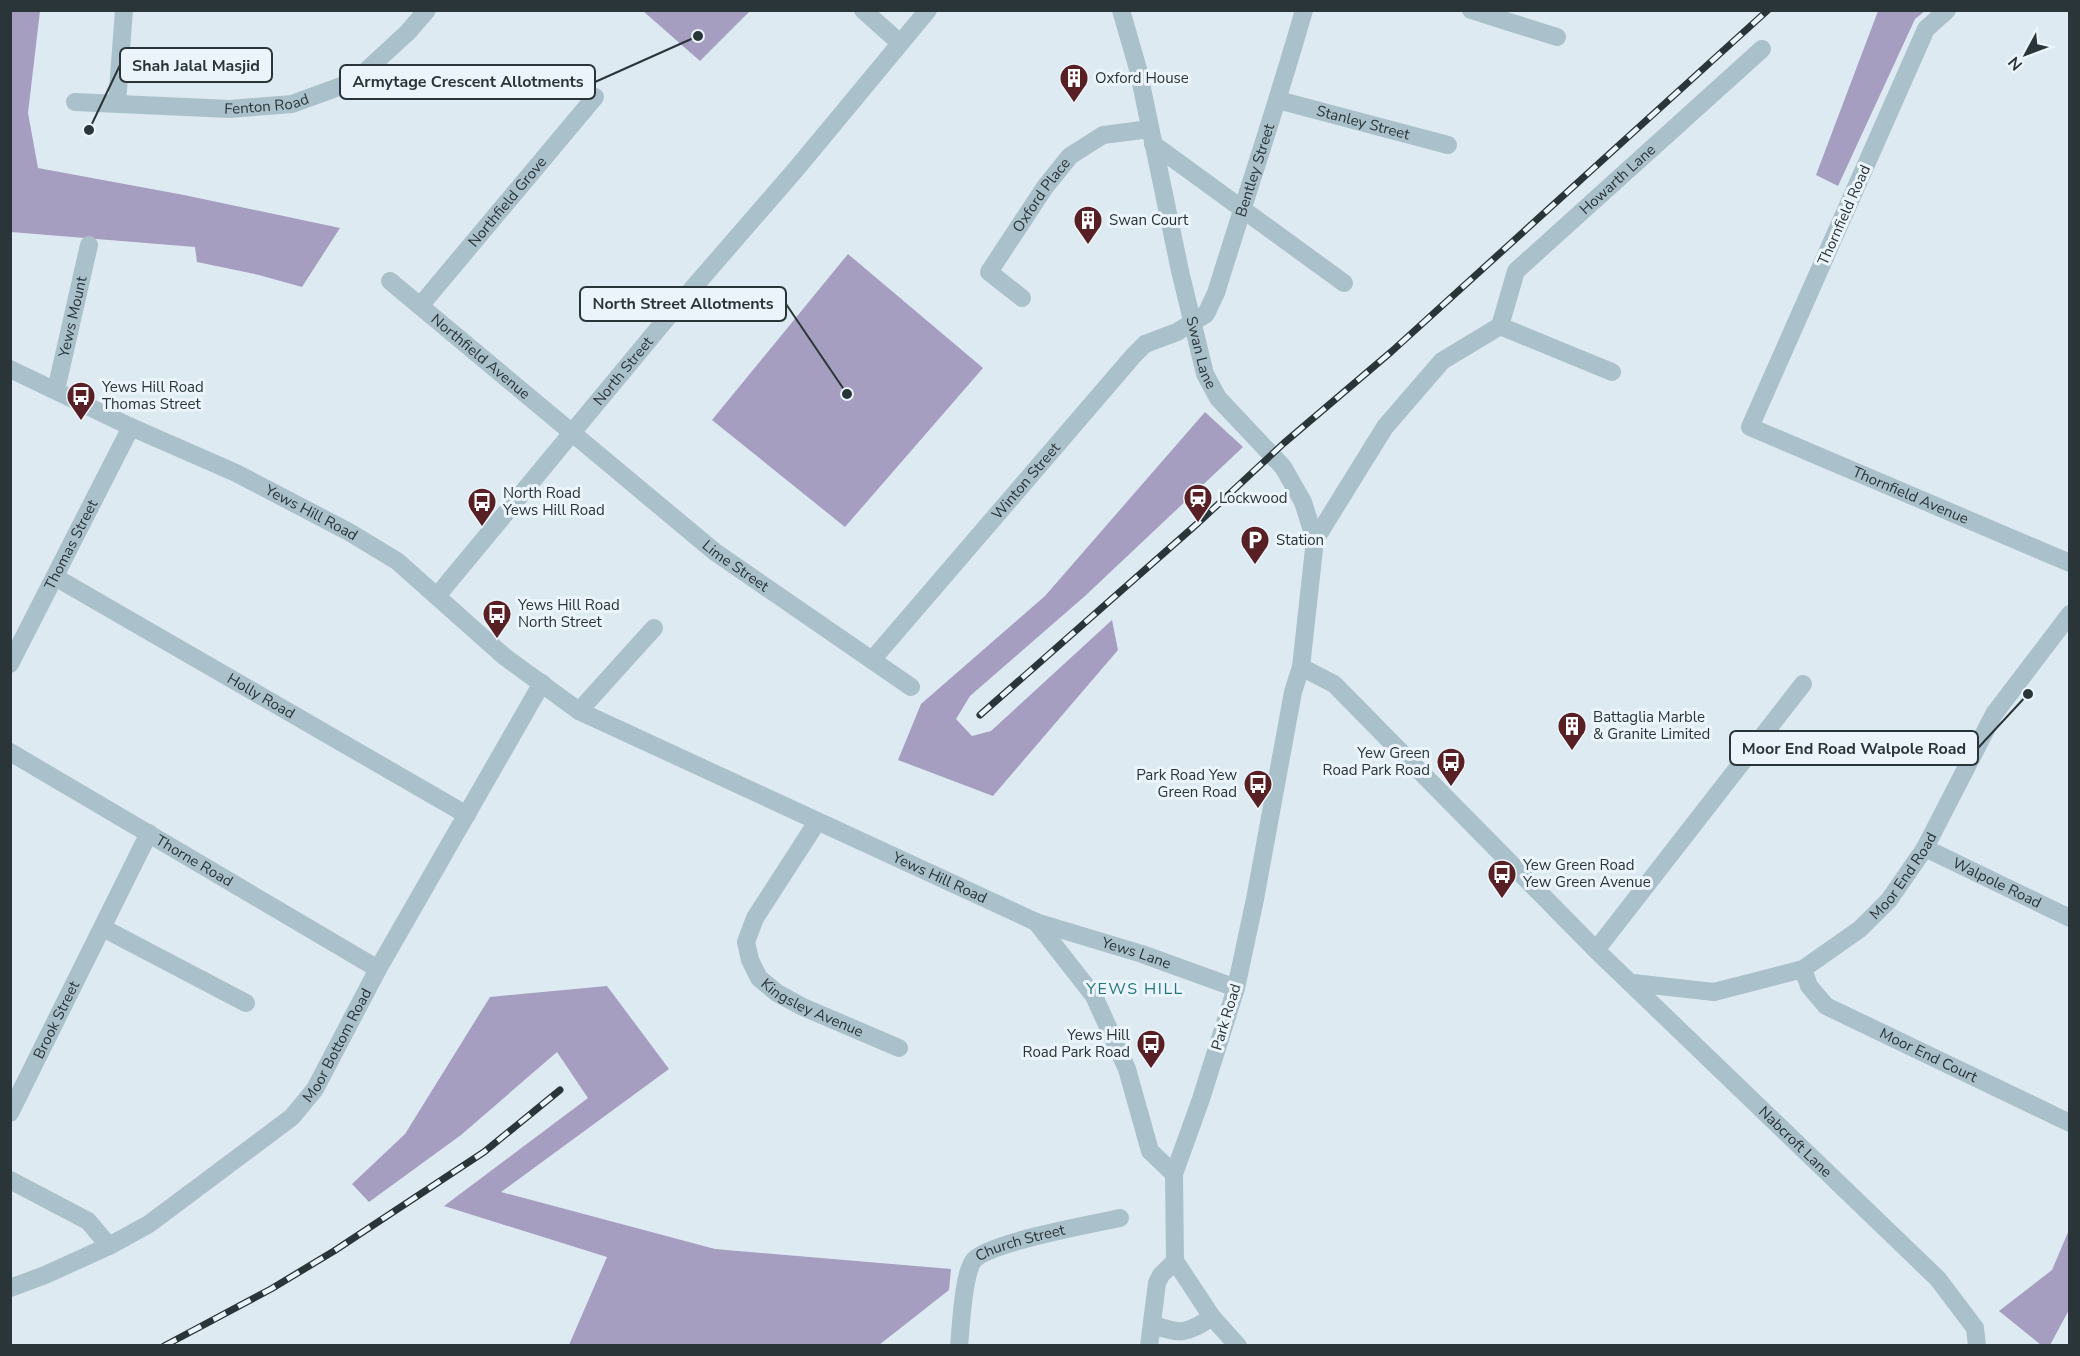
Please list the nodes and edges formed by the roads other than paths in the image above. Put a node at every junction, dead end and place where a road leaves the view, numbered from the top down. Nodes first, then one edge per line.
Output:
1 (124, 10) edge
2 (427, 10) edge
3 (862, 10) edge
4 (928, 10) edge
5 (1121, 10) edge
6 (1304, 10) edge
7 (1947, 10) edge
8 (1472, 11) edge
9 (1557, 37) dead end
10 (900, 43) junction
11 (1762, 49) dead end
12 (595, 97) dead end
13 (1278, 100) junction
14 (75, 102) dead end
15 (117, 103) junction
16 (1152, 136) junction
17 (1448, 145) dead end
18 (1241, 210) junction
19 (89, 245) dead end
20 (390, 281) dead end
21 (1344, 283) dead end
22 (1022, 298) dead end
23 (420, 306) junction
24 (1192, 321) junction
25 (1500, 326) junction
26 (10, 369) edge
27 (1612, 372) dead end
28 (56, 390) junction
29 (131, 427) junction
30 (1750, 427) joint
31 (571, 433) junction
32 (1315, 540) junction
33 (2070, 563) edge
34 (55, 577) junction
35 (437, 596) junction
36 (2070, 614) edge
37 (654, 628) dead end
38 (872, 660) junction
39 (10, 664) edge
40 (1301, 667) junction
41 (542, 683) junction
42 (1803, 684) dead end
43 (911, 687) dead end
44 (579, 711) junction
45 (10, 752) edge
46 (467, 815) junction
47 (817, 822) junction
48 (149, 833) junction
49 (1925, 848) junction
50 (2070, 918) edge
51 (1036, 922) junction
52 (103, 928) junction
53 (1596, 950) junction
54 (378, 969) junction
55 (1803, 969) junction
56 (1633, 983) junction
57 (1236, 988) junction
58 (246, 1003) dead end
59 (899, 1048) dead end
60 (10, 1113) edge
61 (2070, 1123) edge
62 (1174, 1174) junction
63 (10, 1180) edge
64 (1120, 1218) dead end
65 (109, 1246) junction
66 (1175, 1261) junction
67 (10, 1288) edge
68 (1212, 1317) junction
69 (1152, 1324) junction
70 (959, 1346) edge
71 (1149, 1346) edge
72 (1238, 1346) edge
73 (1977, 1346) edge

1 - 15 street
2 - 15 street, Fenton Road
3 - 10 street
4 - 10 street, North Street
5 - 16 street, Swan Lane
6 - 13 street, Bentley Street
7 - 30 street, Thornfield Road
8 - 9 street
10 - 31 street, North Street
11 - 25 street, Howarth Lane
12 - 23 street, Northfield Grove
13 - 17 street, Stanley Street
13 - 18 street, Bentley Street
14 - 15 street, Fenton Road
16 - 18 street
16 - 22 street, Oxford Place
16 - 24 street, Swan Lane
18 - 21 street
18 - 24 street, Bentley Street
19 - 28 street, Yews Mount
20 - 23 street, Northfield Avenue
23 - 31 street, Northfield Avenue
24 - 32 street, Swan Lane
24 - 38 street, Winton Street
25 - 27 street
25 - 32 street
26 - 28 street, Yews Hill Road
28 - 29 street, Yews Hill Road
29 - 34 street, Thomas Street
29 - 35 street, Yews Hill Road
30 - 33 street, Thornfield Avenue
31 - 35 street, North Street
31 - 38 street, Lime Street
32 - 40 street, Swan Lane
34 - 39 street, Thomas Street
34 - 46 street, Holly Road
35 - 41 street, Yews Hill Road
36 - 49 street, Moor End Road
37 - 44 street
38 - 43 street, Lime Street
40 - 53 street, Nabcroft Lane
40 - 57 street, Park Road
41 - 44 street, Yews Hill Road
41 - 46 street, Moor Bottom Road
42 - 53 street
44 - 47 street, Yews Hill Road
45 - 48 street, Thorne Road
46 - 54 street, Moor Bottom Road
47 - 51 street, Yews Hill Road
47 - 59 street, Kingsley Avenue
48 - 52 street, Brook Street
48 - 54 street, Thorne Road
49 - 50 street, Walpole Road
49 - 55 street, Moor End Road
51 - 57 street, Yews Lane
51 - 62 street, Yews Hill Road
52 - 58 street
52 - 60 street, Brook Street
53 - 56 street, Nabcroft Lane
54 - 65 street, Moor Bottom Road
55 - 56 street, Moor End Road
55 - 61 street, Moor End Court
56 - 73 street, Nabcroft Lane
57 - 62 street, Park Road
62 - 66 street, Park Road
63 - 65 street
64 - 70 street, Church Street
65 - 67 street, Moor Bottom Road
66 - 68 street
66 - 69 street
68 - 69 street
68 - 72 street
69 - 71 street

